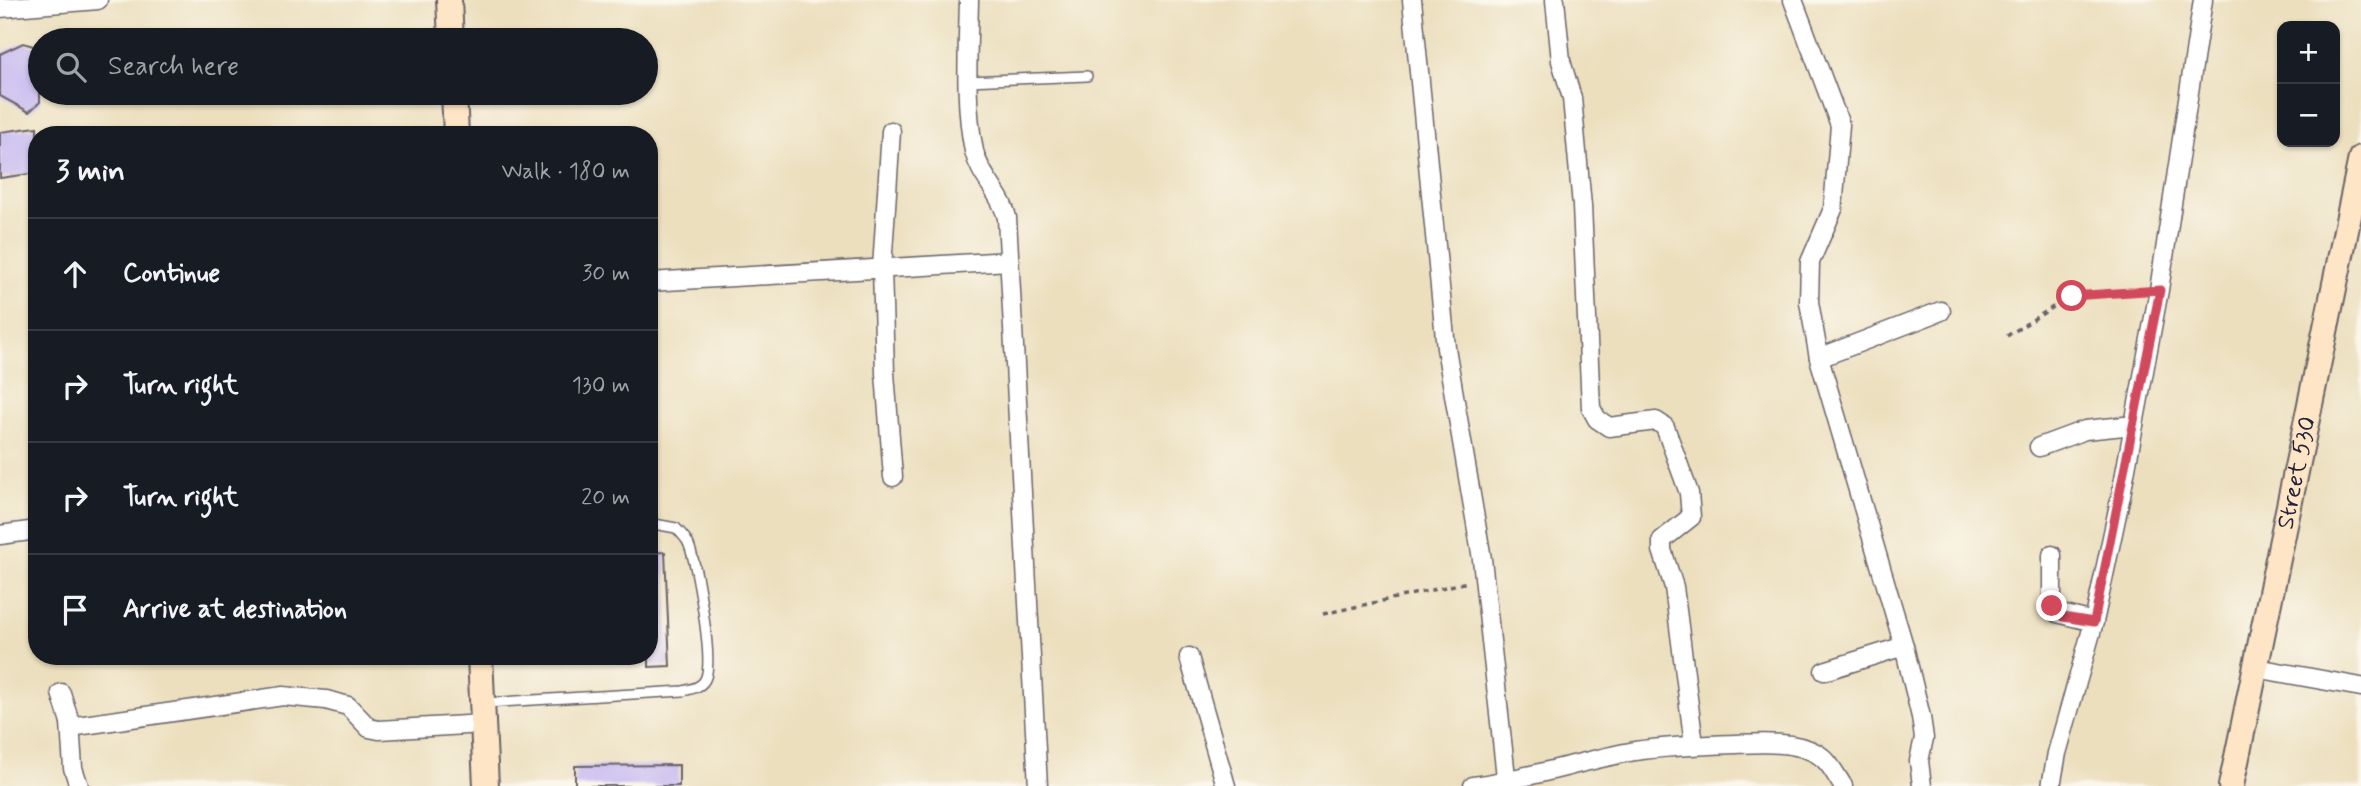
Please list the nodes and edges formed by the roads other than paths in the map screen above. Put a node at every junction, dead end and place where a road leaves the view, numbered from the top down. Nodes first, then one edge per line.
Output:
1 (98, 0) edge
2 (449, 0) edge
3 (969, 0) edge
4 (1412, 0) edge
5 (1555, 0) edge
6 (1793, 0) edge
7 (2203, 0) edge
8 (0, 8) edge
9 (450, 28) edge
10 (1087, 76) dead end
11 (968, 81) junction
12 (455, 105) edge
13 (456, 126) edge
14 (891, 131) dead end
15 (2361, 158) edge
16 (1010, 261) junction
17 (882, 268) junction
18 (658, 281) edge
19 (1941, 311) dead end
20 (1819, 358) junction
21 (2134, 425) junction
22 (2039, 447) dead end
23 (893, 477) dead end
24 (658, 525) edge
25 (28, 531) edge
26 (0, 535) edge
27 (2052, 555) dead end
28 (2094, 622) junction
29 (1904, 646) junction
30 (1189, 656) dead end
31 (480, 665) edge
32 (2256, 668) junction
33 (1824, 671) dead end
34 (2361, 687) edge
35 (61, 693) dead end
36 (483, 714) junction
37 (70, 722) junction
38 (1694, 745) junction
39 (1507, 784) edge
40 (79, 786) edge
41 (486, 786) edge
42 (1038, 786) edge
43 (1226, 786) edge
44 (1472, 786) edge
45 (1843, 786) edge
46 (1922, 786) edge
47 (2051, 786) edge
48 (2231, 786) edge

1 - 8 street
2 - 9 street
3 - 11 street
4 - 39 street
5 - 38 street
6 - 20 street
7 - 21 street
10 - 11 lane
11 - 16 street
12 - 13 street
14 - 17 street
15 - 32 street, Street 530
16 - 17 street
16 - 42 street
17 - 18 street
17 - 23 street
19 - 20 street
20 - 29 street
21 - 22 street
21 - 28 street
24 - 36 lane
25 - 26 street
27 - 28 street
28 - 47 street
29 - 33 street
29 - 46 street
30 - 43 street
31 - 36 street
32 - 34 street
32 - 48 street, Street 530
35 - 37 street
36 - 37 street
36 - 41 street
37 - 40 street
38 - 39 street
38 - 45 street
39 - 44 street

